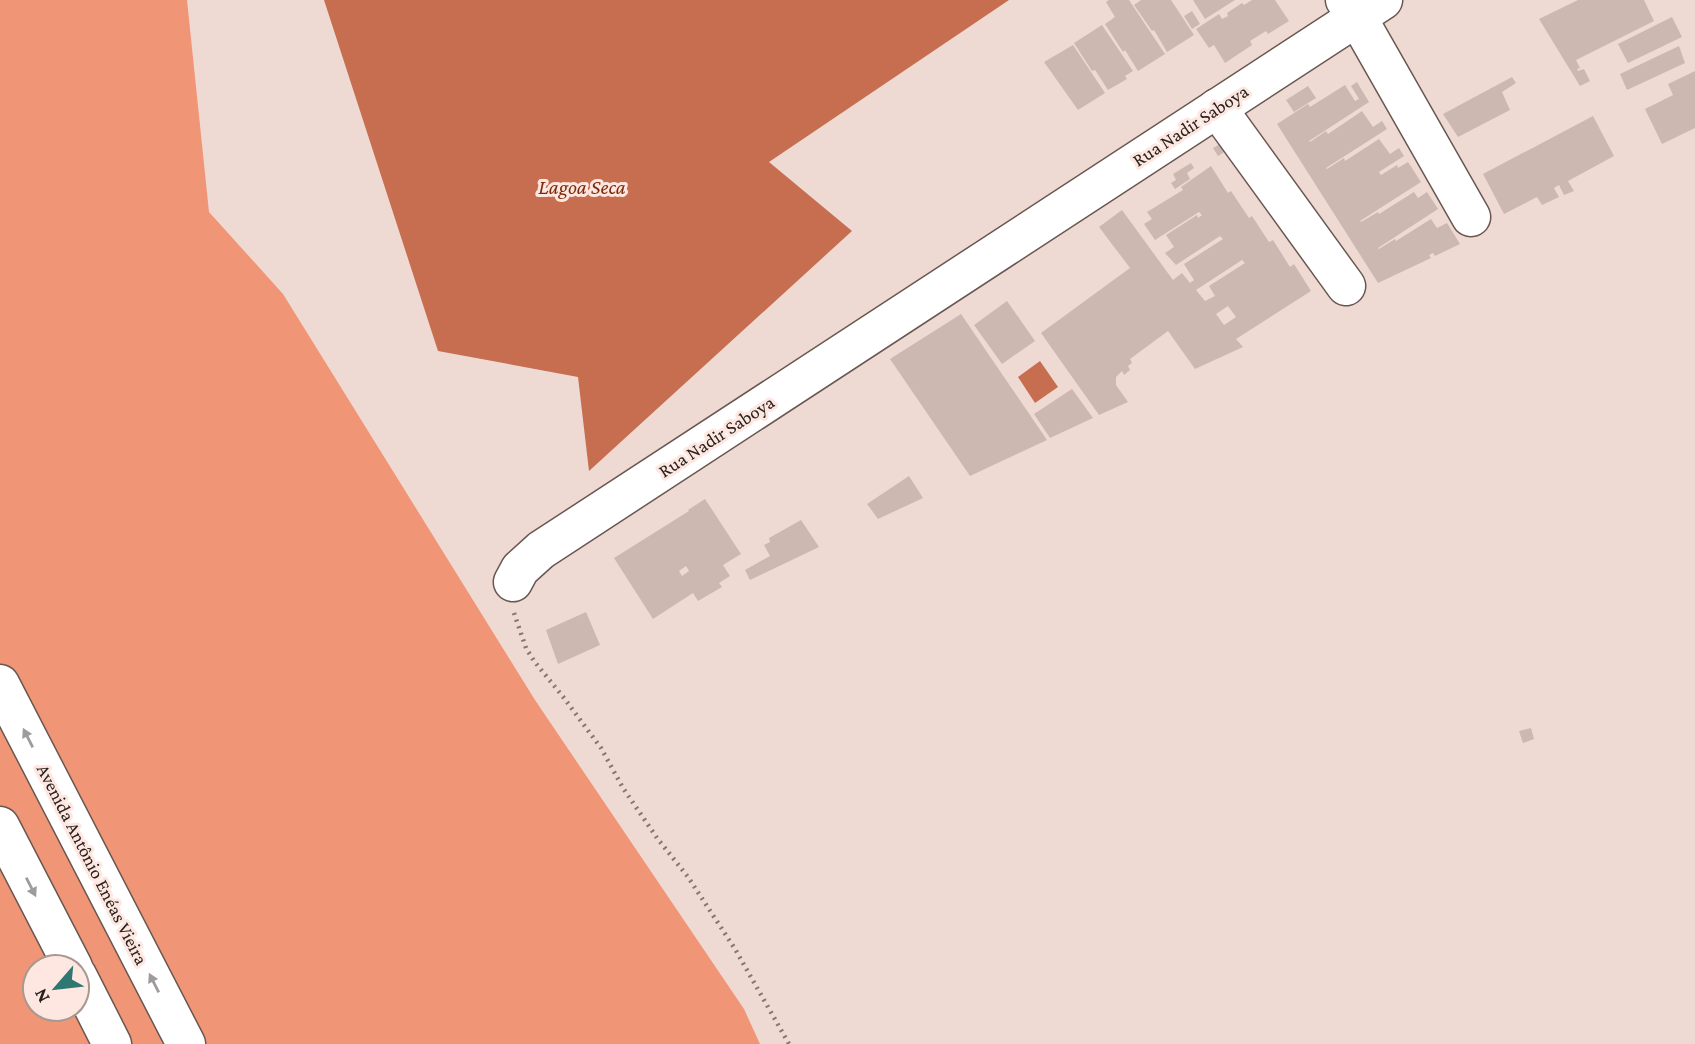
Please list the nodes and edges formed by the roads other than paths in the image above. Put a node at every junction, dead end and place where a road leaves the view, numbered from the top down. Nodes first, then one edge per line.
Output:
1 (1362, 6) edge
2 (1217, 108) junction
3 (1471, 217) dead end
4 (1346, 286) dead end
5 (513, 582) road end
6 (0, 684) edge
7 (0, 826) edge
8 (66, 953) edge
9 (91, 1002) edge
10 (113, 1044) edge
11 (186, 1044) edge

1 - 2 street, Rua Nadir Saboya
1 - 3 street
2 - 4 street
2 - 5 street, Rua Nadir Saboya
11 -> 6 street, Avenida Antônio Enéas Vieira
7 -> 8 street
9 - 10 street

